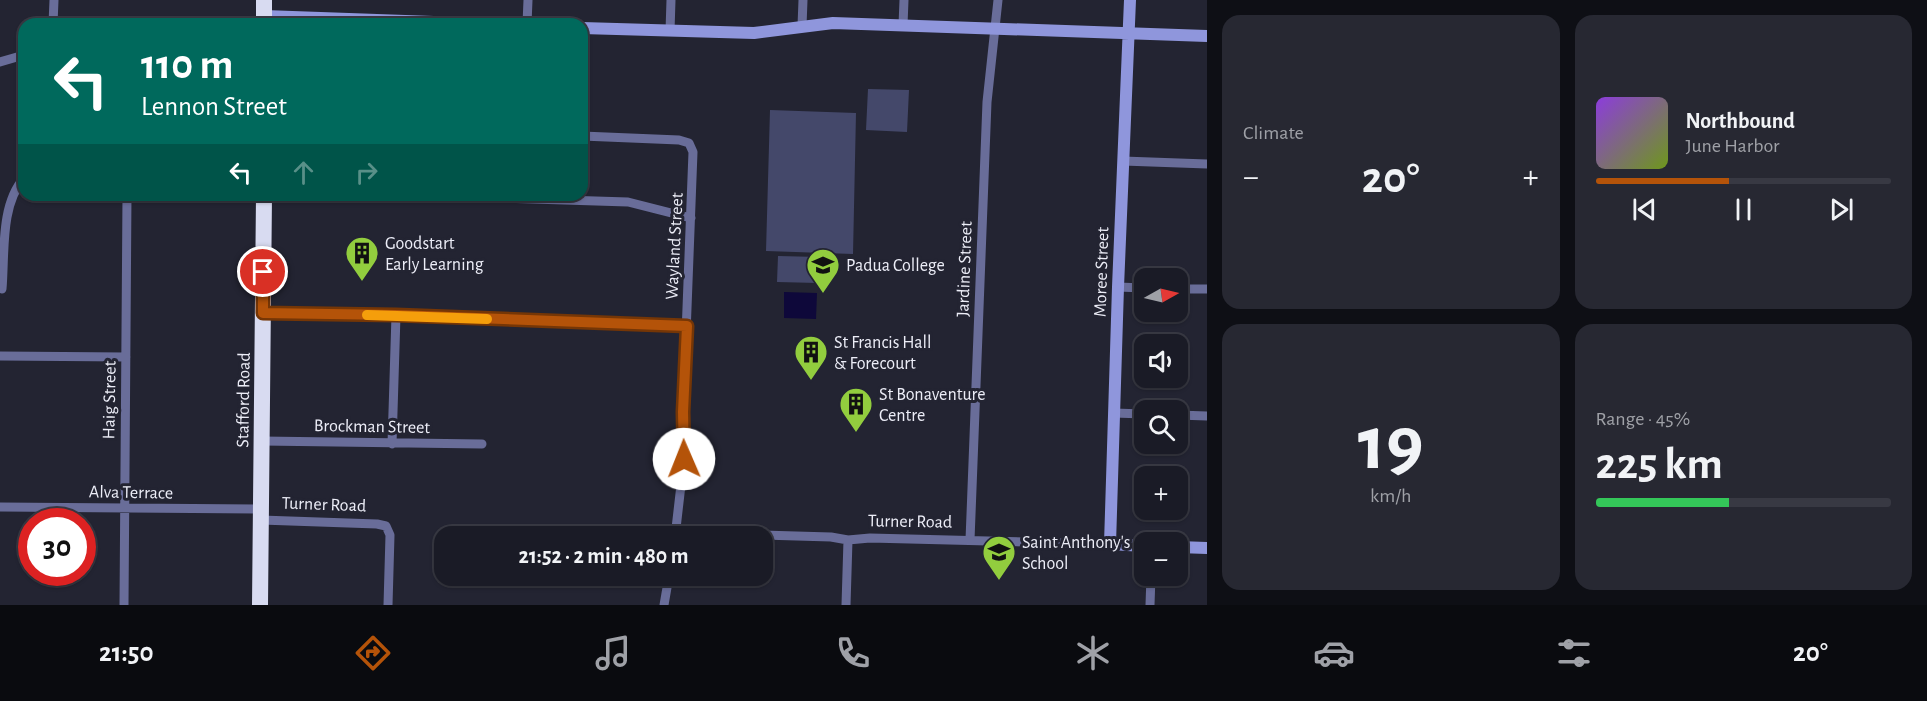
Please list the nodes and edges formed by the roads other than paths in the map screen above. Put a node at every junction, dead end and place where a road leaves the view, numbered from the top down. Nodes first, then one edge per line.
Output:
1 (54, 0) edge
2 (528, 0) edge
3 (671, 0) edge
4 (803, 0) edge
5 (904, 0) edge
6 (998, 0) edge
7 (1130, 0) edge
8 (264, 13) edge
9 (53, 18) edge
10 (367, 18) edge
11 (527, 18) edge
12 (903, 25) junction
13 (802, 26) junction
14 (588, 27) edge
15 (994, 29) junction
16 (670, 31) junction
17 (1129, 33) junction
18 (1207, 36) edge
19 (18, 57) edge
20 (0, 62) edge
21 (588, 136) edge
22 (1123, 161) junction
23 (1207, 164) edge
24 (18, 185) edge
25 (127, 201) edge
26 (264, 201) edge
27 (588, 201) edge
28 (691, 218) junction
29 (1118, 287) junction
30 (1134, 288) edge
31 (2, 289) dead end
32 (1188, 289) edge
33 (1207, 290) edge
34 (263, 313) junction
35 (396, 315) junction
36 (687, 326) junction
37 (0, 356) edge
38 (126, 357) junction
39 (1114, 413) junction
40 (1134, 414) edge
41 (1188, 415) edge
42 (1207, 416) edge
43 (262, 441) junction
44 (392, 444) junction
45 (482, 444) dead end
46 (0, 507) edge
47 (124, 508) junction
48 (261, 514) junction
49 (676, 526) edge
50 (773, 535) edge
51 (848, 540) junction
52 (970, 540) junction
53 (1110, 544) junction
54 (1134, 545) edge
55 (1188, 547) edge
56 (1207, 548) edge
57 (667, 586) edge
58 (1151, 586) edge
59 (124, 605) edge
60 (260, 605) edge
61 (388, 605) edge
62 (664, 605) edge
63 (846, 605) edge
64 (1150, 605) edge

1 - 9 street
2 - 11 street
3 - 16 street
4 - 13 street
5 - 12 street
6 - 15 street, Jardine Street
7 - 17 street, Moree Street
8 - 10 street
12 - 13 street
12 - 15 street
13 - 16 street
14 - 16 street
15 - 17 street
15 - 52 street, Jardine Street
17 - 18 street
17 - 22 street, Moree Street
19 - 20 street
21 - 28 street, Wayland Street
22 - 23 street
22 - 29 street, Moree Street
24 - 31 street
25 - 38 street, Haig Street
26 - 34 highway, Stafford Road
27 - 28 street
28 - 36 street, Wayland Street
29 - 30 street
29 - 39 street, Moree Street
32 - 33 street
34 - 35 street
34 - 43 highway, Stafford Road
35 - 36 street
35 - 44 street
36 - 49 street, Wayland Street
37 - 38 street
38 - 47 street, Haig Street
39 - 40 street
39 - 53 street, Moree Street
41 - 42 street
43 - 44 street, Brockman Street
43 - 48 highway, Stafford Road
44 - 45 street, Brockman Street
46 - 47 street, Alva Terrace
47 - 48 street, Alva Terrace
47 - 59 street, Haig Street
48 - 60 highway, Stafford Road
48 - 61 street, Turner Road
50 - 51 street, Turner Road
51 - 52 street, Turner Road
51 - 63 street
52 - 53 street, Turner Road
53 - 54 street, Turner Road
55 - 56 street
57 - 62 street
58 - 64 street

